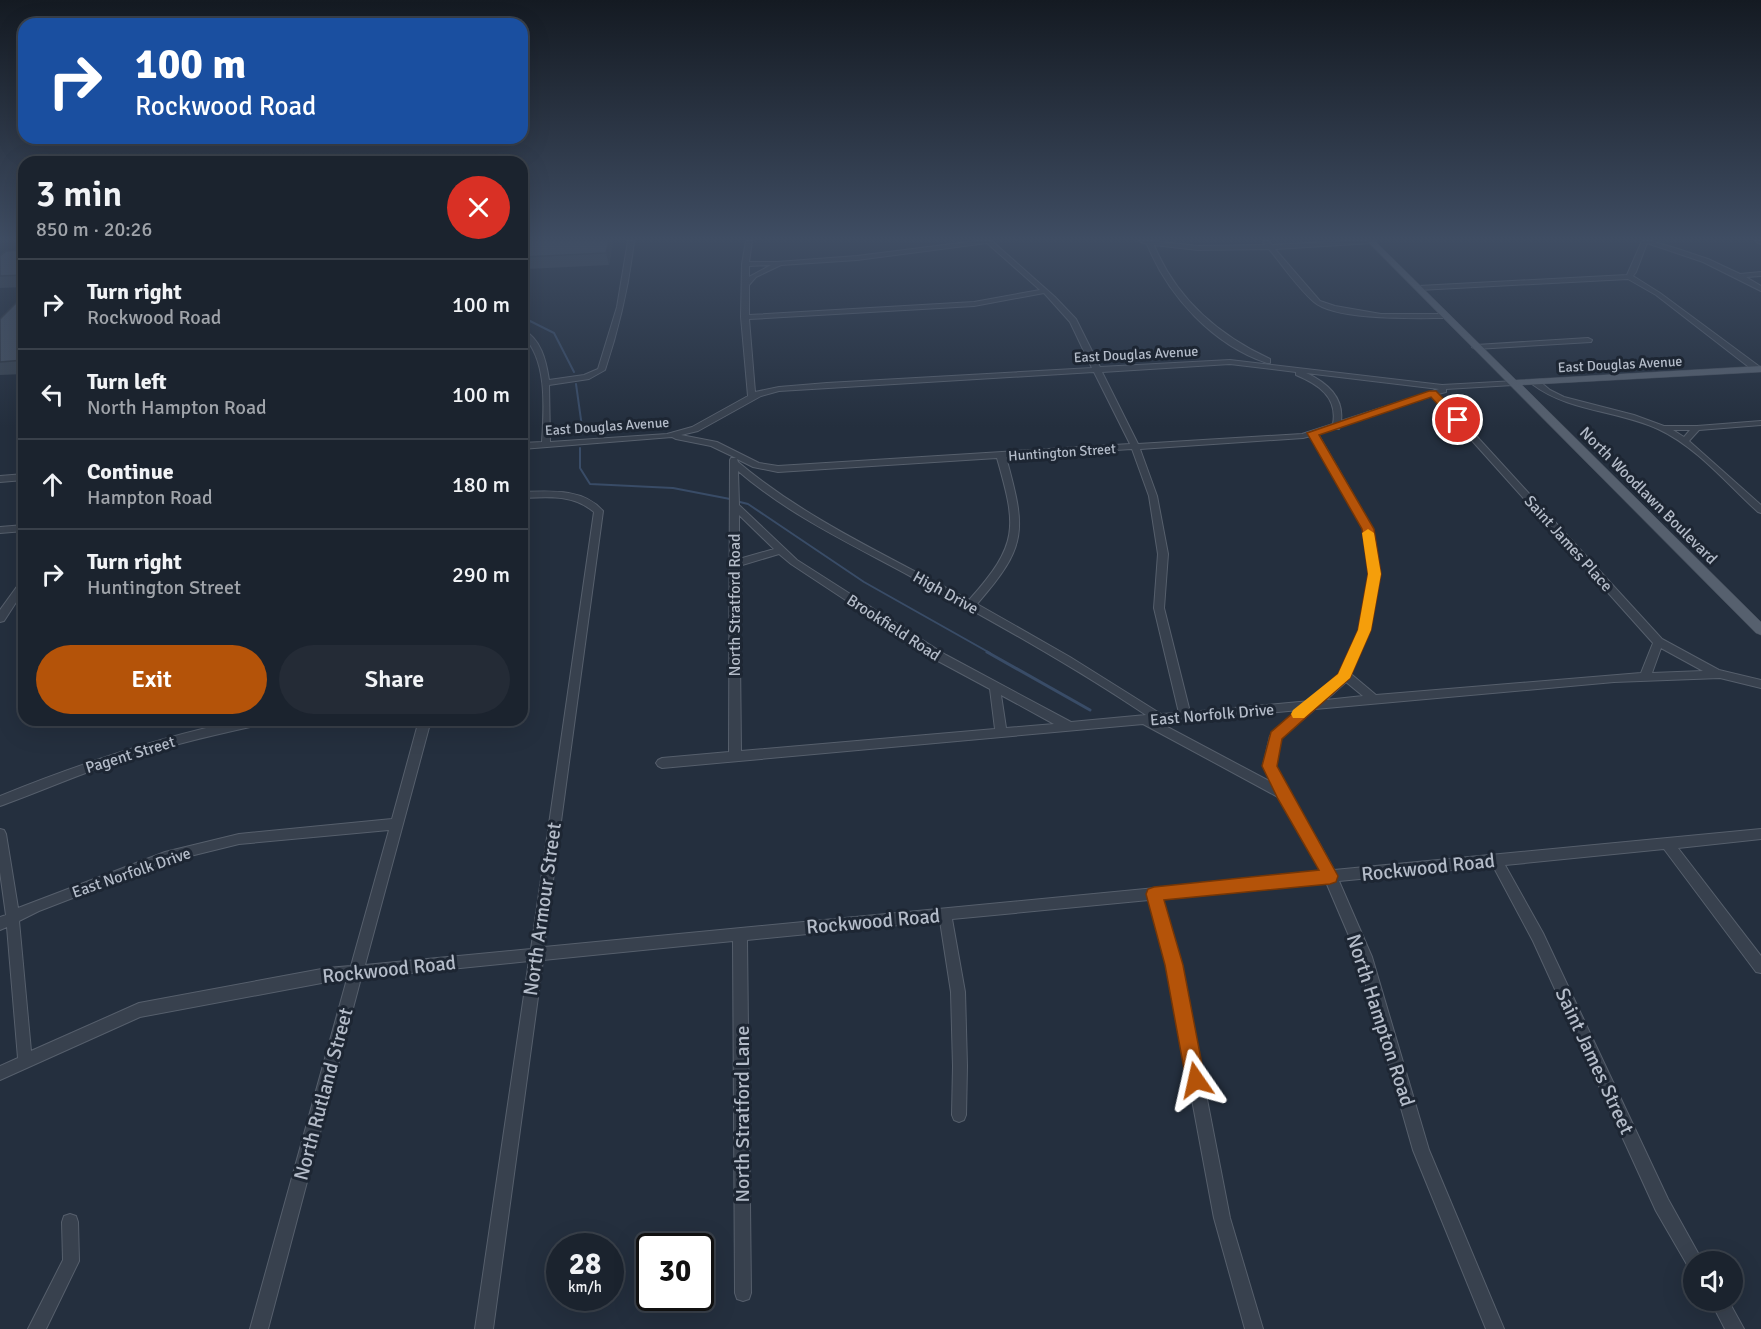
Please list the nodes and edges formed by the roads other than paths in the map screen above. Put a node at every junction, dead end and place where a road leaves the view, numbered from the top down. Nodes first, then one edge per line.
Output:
1 (620, 303) edge
2 (745, 303) edge
3 (979, 303) edge
4 (1057, 303) edge
5 (1189, 303) edge
6 (1320, 303) edge
7 (1433, 303) edge
8 (1670, 303) edge
9 (1446, 316) junction
10 (745, 317) junction
11 (528, 336) edge
12 (1588, 340) dead end
13 (1476, 347) junction
14 (1280, 366) junction
15 (1097, 369) junction
16 (1759, 369) edge
17 (1535, 382) junction
18 (544, 383) junction
19 (1513, 383) junction
20 (1457, 387) junction
21 (1433, 393) junction
22 (752, 398) junction
23 (1761, 423) edge
24 (1336, 427) junction
25 (1697, 428) junction
26 (1664, 429) junction
27 (1313, 433) junction
28 (666, 436) junction
29 (1685, 441) junction
30 (546, 444) junction
31 (528, 446) edge
32 (1135, 447) junction
33 (1001, 456) junction
34 (735, 458) junction
35 (18, 477) edge
36 (0, 478) edge
37 (528, 495) edge
38 (734, 506) junction
39 (1761, 510) edge
40 (18, 528) edge
41 (0, 530) edge
42 (781, 550) junction
43 (734, 564) junction
44 (18, 592) edge
45 (970, 605) junction
46 (0, 618) edge
47 (1761, 630) edge
48 (1658, 642) junction
49 (1720, 674) junction
50 (1345, 675) junction
51 (1646, 677) junction
52 (1761, 684) edge
53 (995, 688) junction
54 (1375, 700) junction
55 (1312, 706) junction
56 (1186, 717) junction
57 (1160, 719) junction
58 (1144, 720) junction
59 (233, 726) edge
60 (423, 726) edge
61 (1069, 727) junction
62 (1000, 732) junction
63 (735, 757) junction
64 (662, 763) dead end
65 (1283, 795) junction
66 (0, 801) edge
67 (396, 824) junction
68 (0, 834) edge
69 (1761, 834) edge
70 (1667, 843) junction
71 (1496, 860) junction
72 (1330, 876) junction
73 (1154, 894) junction
74 (945, 914) junction
75 (6, 921) edge
76 (740, 934) junction
77 (536, 953) junction
78 (1761, 967) edge
79 (356, 972) junction
80 (25, 1061) junction
81 (0, 1073) edge
82 (959, 1115) dead end
83 (70, 1222) dead end
84 (1689, 1251) edge
85 (743, 1293) dead end
86 (1724, 1311) edge
87 (37, 1329) edge
88 (258, 1329) edge
89 (484, 1329) edge
90 (1254, 1329) edge
91 (1495, 1329) edge
92 (1735, 1329) edge

1 - 18 street
2 - 10 street
3 - 10 street
4 - 15 street
5 - 14 street
6 - 9 street
7 - 9 main road, North Woodlawn Boulevard
8 - 16 street
9 - 13 main road, North Woodlawn Boulevard
10 - 22 street
11 - 18 street
12 - 13 street
13 - 19 main road, North Woodlawn Boulevard
14 - 15 street, East Douglas Avenue
14 - 20 street, East Douglas Avenue
14 - 24 street
15 - 22 street, East Douglas Avenue
15 - 32 street
16 - 17 main road, East Douglas Avenue
17 - 19 main road, East Douglas Avenue
17 - 26 street
18 - 30 street
19 - 20 street, East Douglas Avenue
19 - 47 main road, North Woodlawn Boulevard
20 - 21 street, Huntington Street
21 - 24 street, Huntington Street
21 - 48 street, Saint James Place
22 - 28 street, East Douglas Avenue
23 - 25 street
24 - 27 street, Huntington Street
25 - 26 street
25 - 29 street
26 - 29 street
27 - 32 street, Huntington Street
27 - 50 street
28 - 30 street, East Douglas Avenue
28 - 34 street, Huntington Street
29 - 39 street
30 - 31 street, East Douglas Avenue
32 - 33 street, Huntington Street
32 - 56 street
33 - 34 street, Huntington Street
33 - 45 street
34 - 38 street, North Stratford Road
34 - 45 street, High Drive
35 - 36 street
37 - 77 street, North Armour Street
38 - 42 street, Brookfield Road
38 - 43 street, North Stratford Road
40 - 41 street
42 - 43 street
42 - 53 street, Brookfield Road
43 - 63 street, North Stratford Road
44 - 46 street
45 - 57 street, High Drive
48 - 49 street, Saint James Place
48 - 51 street
49 - 51 street, East Norfolk Drive
49 - 52 street, East Norfolk Drive
50 - 54 street
50 - 55 street, North Hampton Road
51 - 54 street, East Norfolk Drive
53 - 61 street, Brookfield Road
53 - 62 street
54 - 55 street, East Norfolk Drive
55 - 56 street, East Norfolk Drive
55 - 65 street, North Hampton Road
56 - 57 street, East Norfolk Drive
57 - 58 street, East Norfolk Drive
58 - 61 street, East Norfolk Drive
58 - 65 street
59 - 66 street, Pagent Street
60 - 67 street, North Rutland Street
61 - 62 street, East Norfolk Drive
62 - 63 street, East Norfolk Drive
63 - 64 street, East Norfolk Drive
65 - 72 street, North Hampton Road
67 - 75 street, East Norfolk Drive
67 - 79 street, North Rutland Street
68 - 75 street
69 - 70 street, Rockwood Road
70 - 71 street, Rockwood Road
70 - 78 street
71 - 72 street, Rockwood Road
71 - 84 street, Saint James Street
72 - 73 street, Rockwood Road
72 - 91 street, North Hampton Road
73 - 74 street, Rockwood Road
73 - 90 street
74 - 76 street, Rockwood Road
74 - 82 street
75 - 80 street
76 - 77 street, Rockwood Road
76 - 85 street, North Stratford Lane
77 - 79 street, Rockwood Road
77 - 89 street, North Armour Street
79 - 80 street, Rockwood Road
79 - 88 street, North Rutland Street
80 - 81 street, Rockwood Road
83 - 87 street
86 - 92 street

